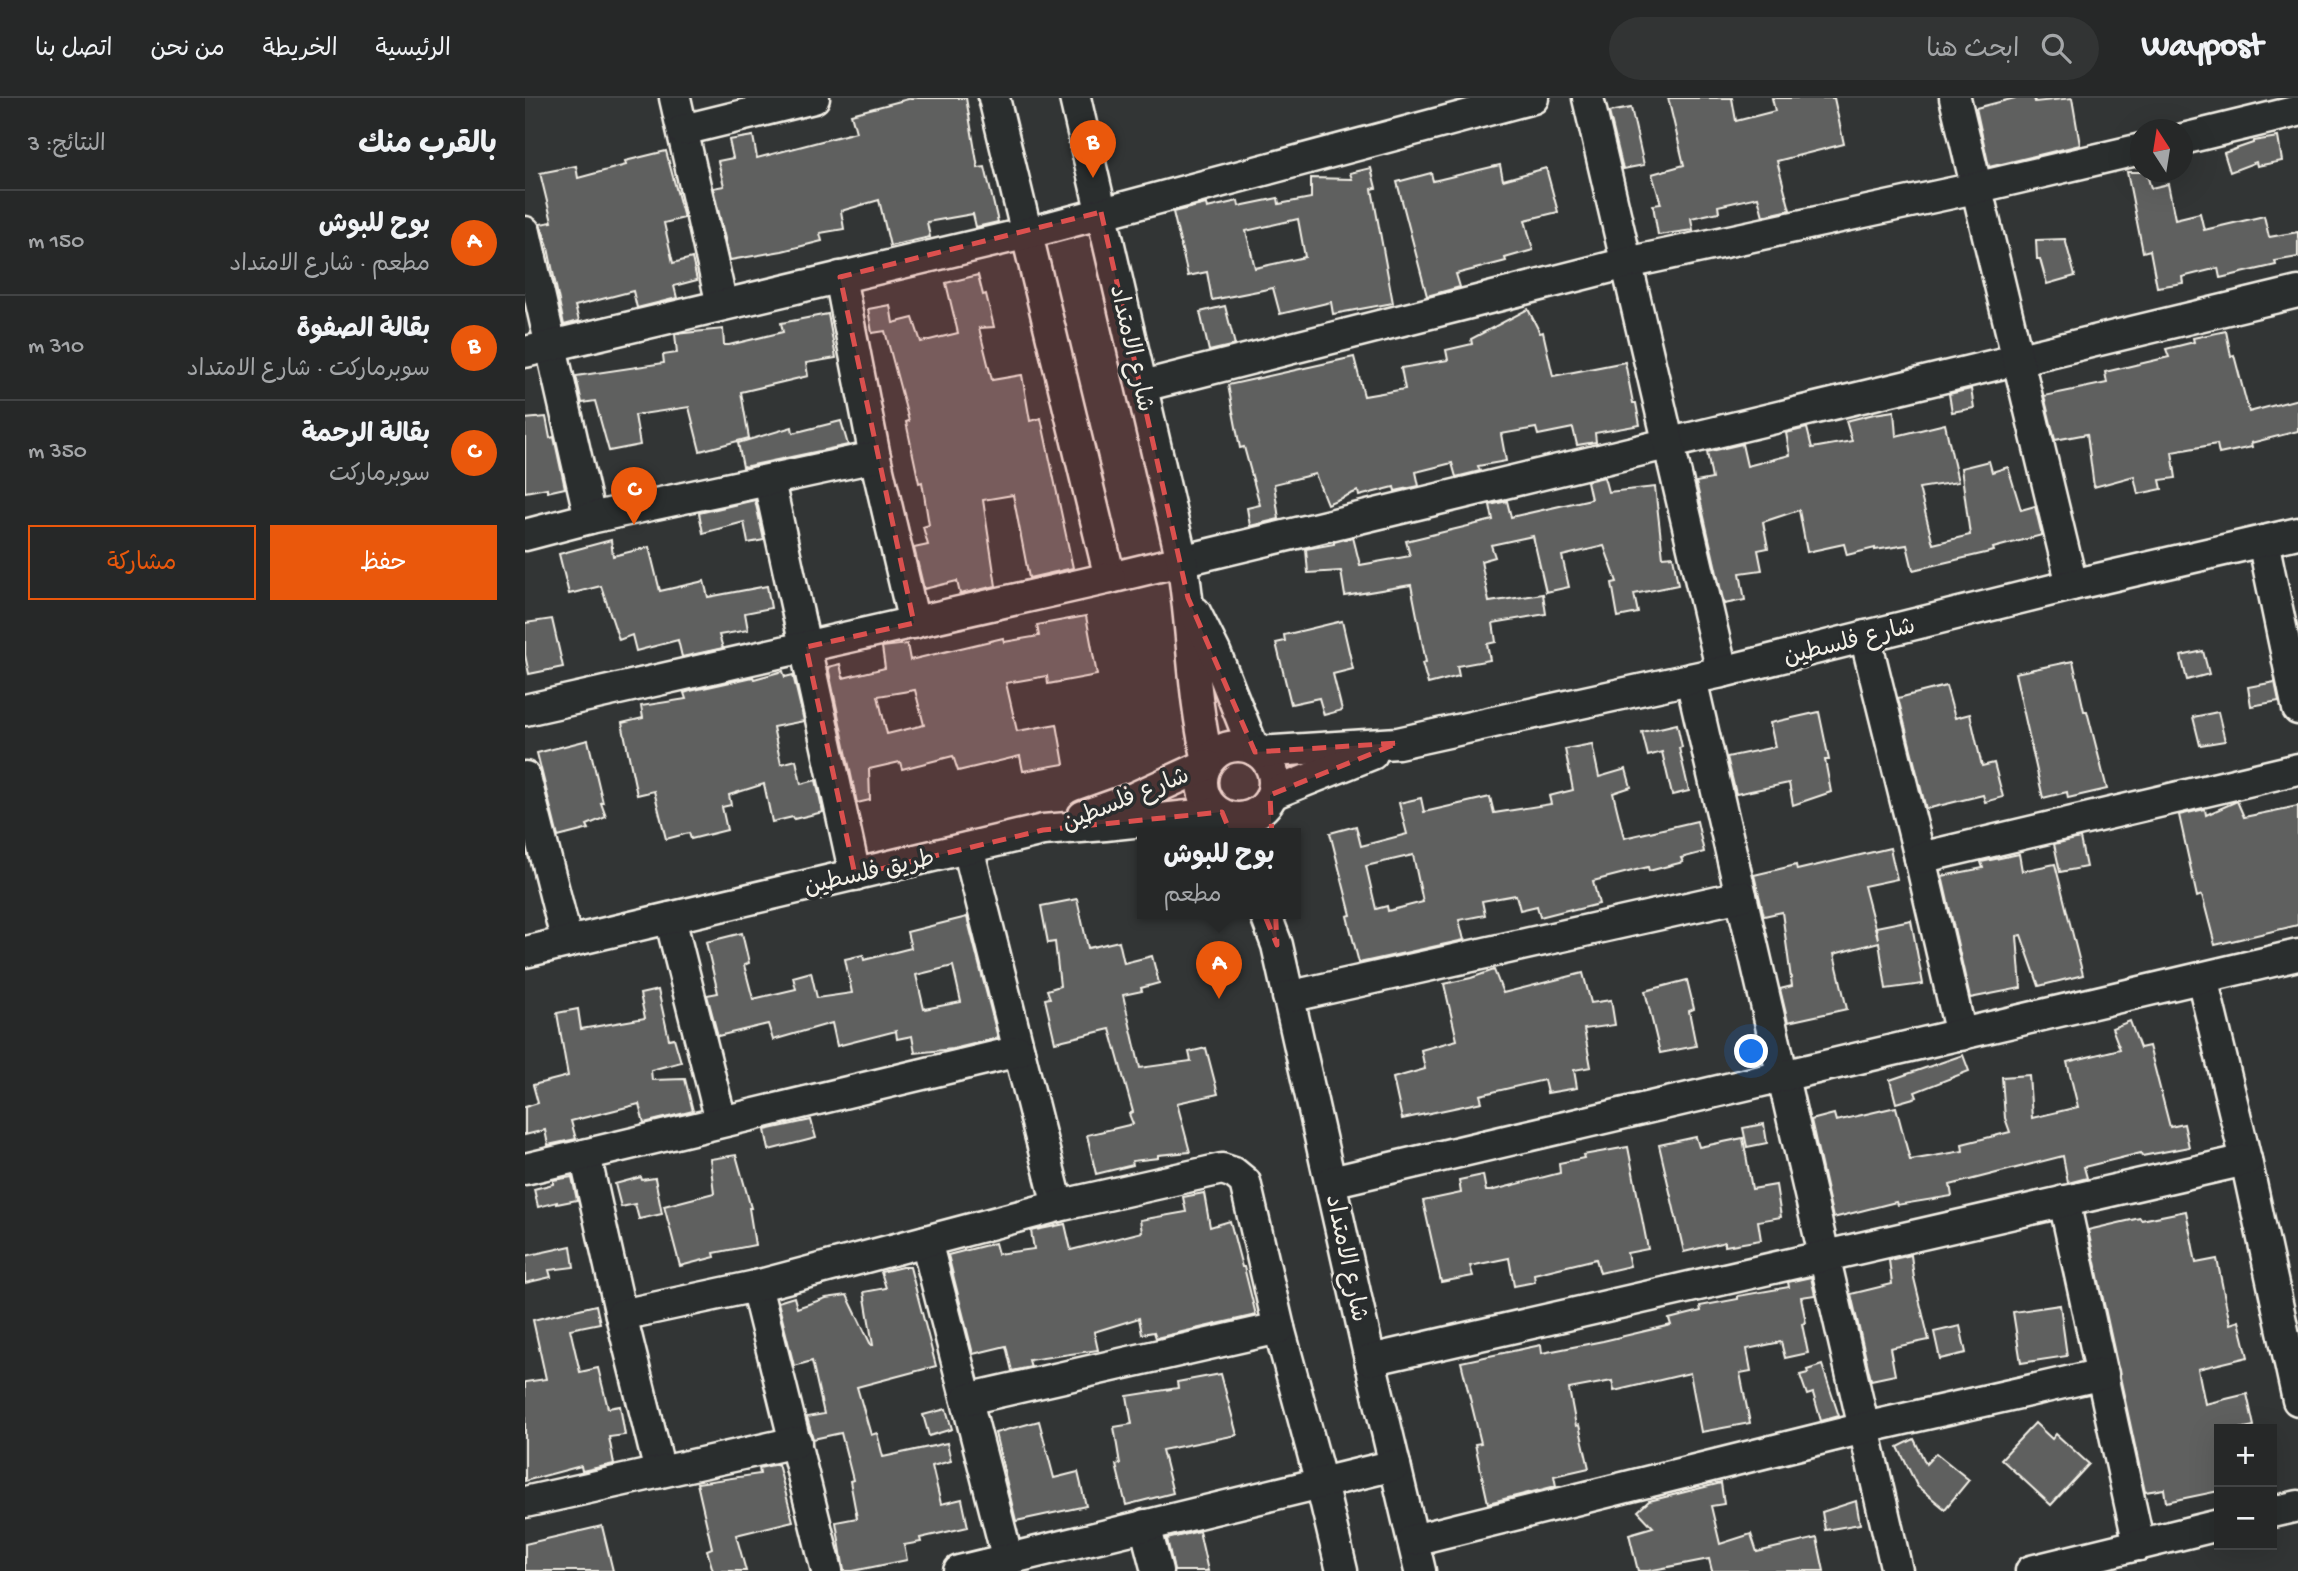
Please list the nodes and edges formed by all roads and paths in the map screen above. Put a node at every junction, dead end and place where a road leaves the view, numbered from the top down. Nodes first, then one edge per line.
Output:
1 (674, 98) edge
2 (814, 98) edge
3 (994, 98) edge
4 (1075, 98) edge
5 (1533, 98) edge
6 (1588, 98) edge
7 (1955, 98) edge
8 (2298, 111) edge
9 (683, 130) junction
10 (2193, 136) edge
11 (2130, 151) edge
12 (1975, 188) junction
13 (1101, 212) junction
14 (525, 232) edge
15 (1028, 233) junction
16 (1627, 263) junction
17 (840, 277) junction
18 (2298, 292) edge
19 (722, 305) junction
20 (538, 349) edge
21 (2017, 360) junction
22 (1143, 386) junction
23 (1668, 444) junction
24 (875, 457) junction
25 (769, 481) junction
26 (590, 518) junction
27 (2298, 533) edge
28 (525, 535) edge
29 (2263, 541) junction
30 (1182, 561) junction
31 (1110, 578) junction
32 (2073, 585) junction
33 (1188, 598) junction
34 (914, 623) junction
35 (1865, 636) junction
36 (806, 647) junction
37 (1722, 672) junction
38 (1691, 679) junction
39 (2298, 709) edge
40 (525, 710) edge
41 (1398, 743) junction
42 (1256, 751) junction
43 (1207, 762) junction
44 (2298, 769) edge
45 (525, 777) edge
46 (1271, 797) junction
47 (1224, 821) edge
48 (1274, 828) edge
49 (1043, 830) junction
50 (968, 848) junction
51 (1920, 858) junction
52 (855, 874) junction
53 (1741, 896) junction
54 (670, 918) junction
55 (1267, 919) edge
56 (1278, 919) edge
57 (567, 942) junction
58 (1277, 945) junction
59 (525, 952) edge
60 (2298, 956) edge
61 (2202, 978) junction
62 (1288, 997) junction
63 (1961, 1035) junction
64 (1019, 1051) junction
65 (1783, 1076) junction
66 (721, 1121) junction
67 (585, 1155) junction
68 (2246, 1160) junction
69 (525, 1169) edge
70 (1331, 1182) junction
71 (2064, 1201) junction
72 (1058, 1206) junction
73 (926, 1241) junction
74 (1824, 1256) junction
75 (756, 1286) junction
76 (621, 1315) junction
77 (2289, 1320) edge
78 (1279, 1328) junction
79 (1370, 1360) junction
80 (2103, 1374) junction
81 (967, 1399) junction
82 (2298, 1401) edge
83 (1864, 1428) junction
84 (796, 1442) junction
85 (1395, 1465) junction
86 (660, 1472) junction
87 (1321, 1483) junction
88 (525, 1502) edge
89 (2298, 1506) edge
90 (2277, 1511) edge
91 (1145, 1525) junction
92 (2214, 1526) edge
93 (1413, 1540) junction
94 (2139, 1545) junction
95 (1008, 1560) junction
96 (827, 1571) edge
97 (959, 1571) edge
98 (1157, 1571) edge
99 (1342, 1571) edge
100 (1420, 1571) edge
101 (1897, 1571) edge
102 (2031, 1571) edge

1 - 9 street
2 - 9 street
3 - 15 street
4 - 13 street, شارع الامتداد
5 - 13 street
6 - 16 street
7 - 12 street
8 - 10 street
9 - 19 street
11 - 12 street
12 - 16 street
12 - 21 street
13 - 15 street
13 - 22 street, شارع الامتداد
14 - 20 street
15 - 17 street
15 - 31 street
16 - 22 street
16 - 23 street
17 - 19 street
17 - 24 street
18 - 21 street
19 - 20 street
20 - 26 street
21 - 23 street
21 - 32 street
22 - 30 street, شارع الامتداد
23 - 30 street
23 - 37 street
24 - 25 street
24 - 34 street
25 - 26 street
25 - 36 street
26 - 28 street
27 - 29 street, شارع فلسطين
29 - 32 street, شارع فلسطين
29 - 39 street
30 - 31 street
30 - 33 street, شارع الامتداد
31 - 34 street
32 - 35 street, شارع فلسطين
33 - 42 street, شارع الامتداد
33 - 43 street, شارع الامتداد
34 - 36 street
35 - 37 street, شارع فلسطين
35 - 51 street
36 - 40 street
36 - 52 street
37 - 38 street, شارع فلسطين
38 - 41 street, شارع فلسطين
38 - 53 street
41 - 42 street, شارع فلسطين
41 - 46 street, شارع فلسطين
42 - 43 street
42 - 46 street
43 - 47 street
43 - 49 street, شارع فلسطين
44 - 51 street
45 - 57 street
46 - 47 street
46 - 48 street
47 - 49 street, طريق فلسطين
49 - 50 street, طريق فلسطين
50 - 52 street, طريق فلسطين
50 - 64 street
51 - 63 street
52 - 54 street, طريق فلسطين
53 - 62 street
53 - 65 street
54 - 57 street, طريق فلسطين
54 - 66 street
55 - 58 street, شارع الامتداد
56 - 58 street, شارع الامتداد
57 - 59 street, طريق فلسطين
58 - 62 street, شارع الامتداد
60 - 61 street
61 - 63 street
61 - 68 street
62 - 70 street, شارع الامتداد
63 - 65 street
64 - 66 street
64 - 72 street
65 - 70 street
65 - 74 street
66 - 67 street
67 - 69 street
67 - 76 street
68 - 71 street
68 - 77 street
70 - 79 street, شارع الامتداد
71 - 74 street
71 - 80 street
72 - 73 street
72 - 78 street
73 - 75 street
73 - 81 street
74 - 79 street
74 - 83 street
75 - 76 street
75 - 84 street
76 - 86 street
77 - 82 street
78 - 81 street
78 - 87 street
79 - 85 street, شارع الامتداد
80 - 83 street
80 - 94 street
81 - 95 street
83 - 93 street
83 - 101 street
84 - 86 street
84 - 96 street
85 - 87 street
85 - 93 street, شارع الامتداد
86 - 88 street
87 - 91 street
87 - 99 street
89 - 90 street
91 - 95 street
91 - 98 street
92 - 94 street
93 - 100 street, شارع الامتداد
94 - 102 street
95 - 97 street

